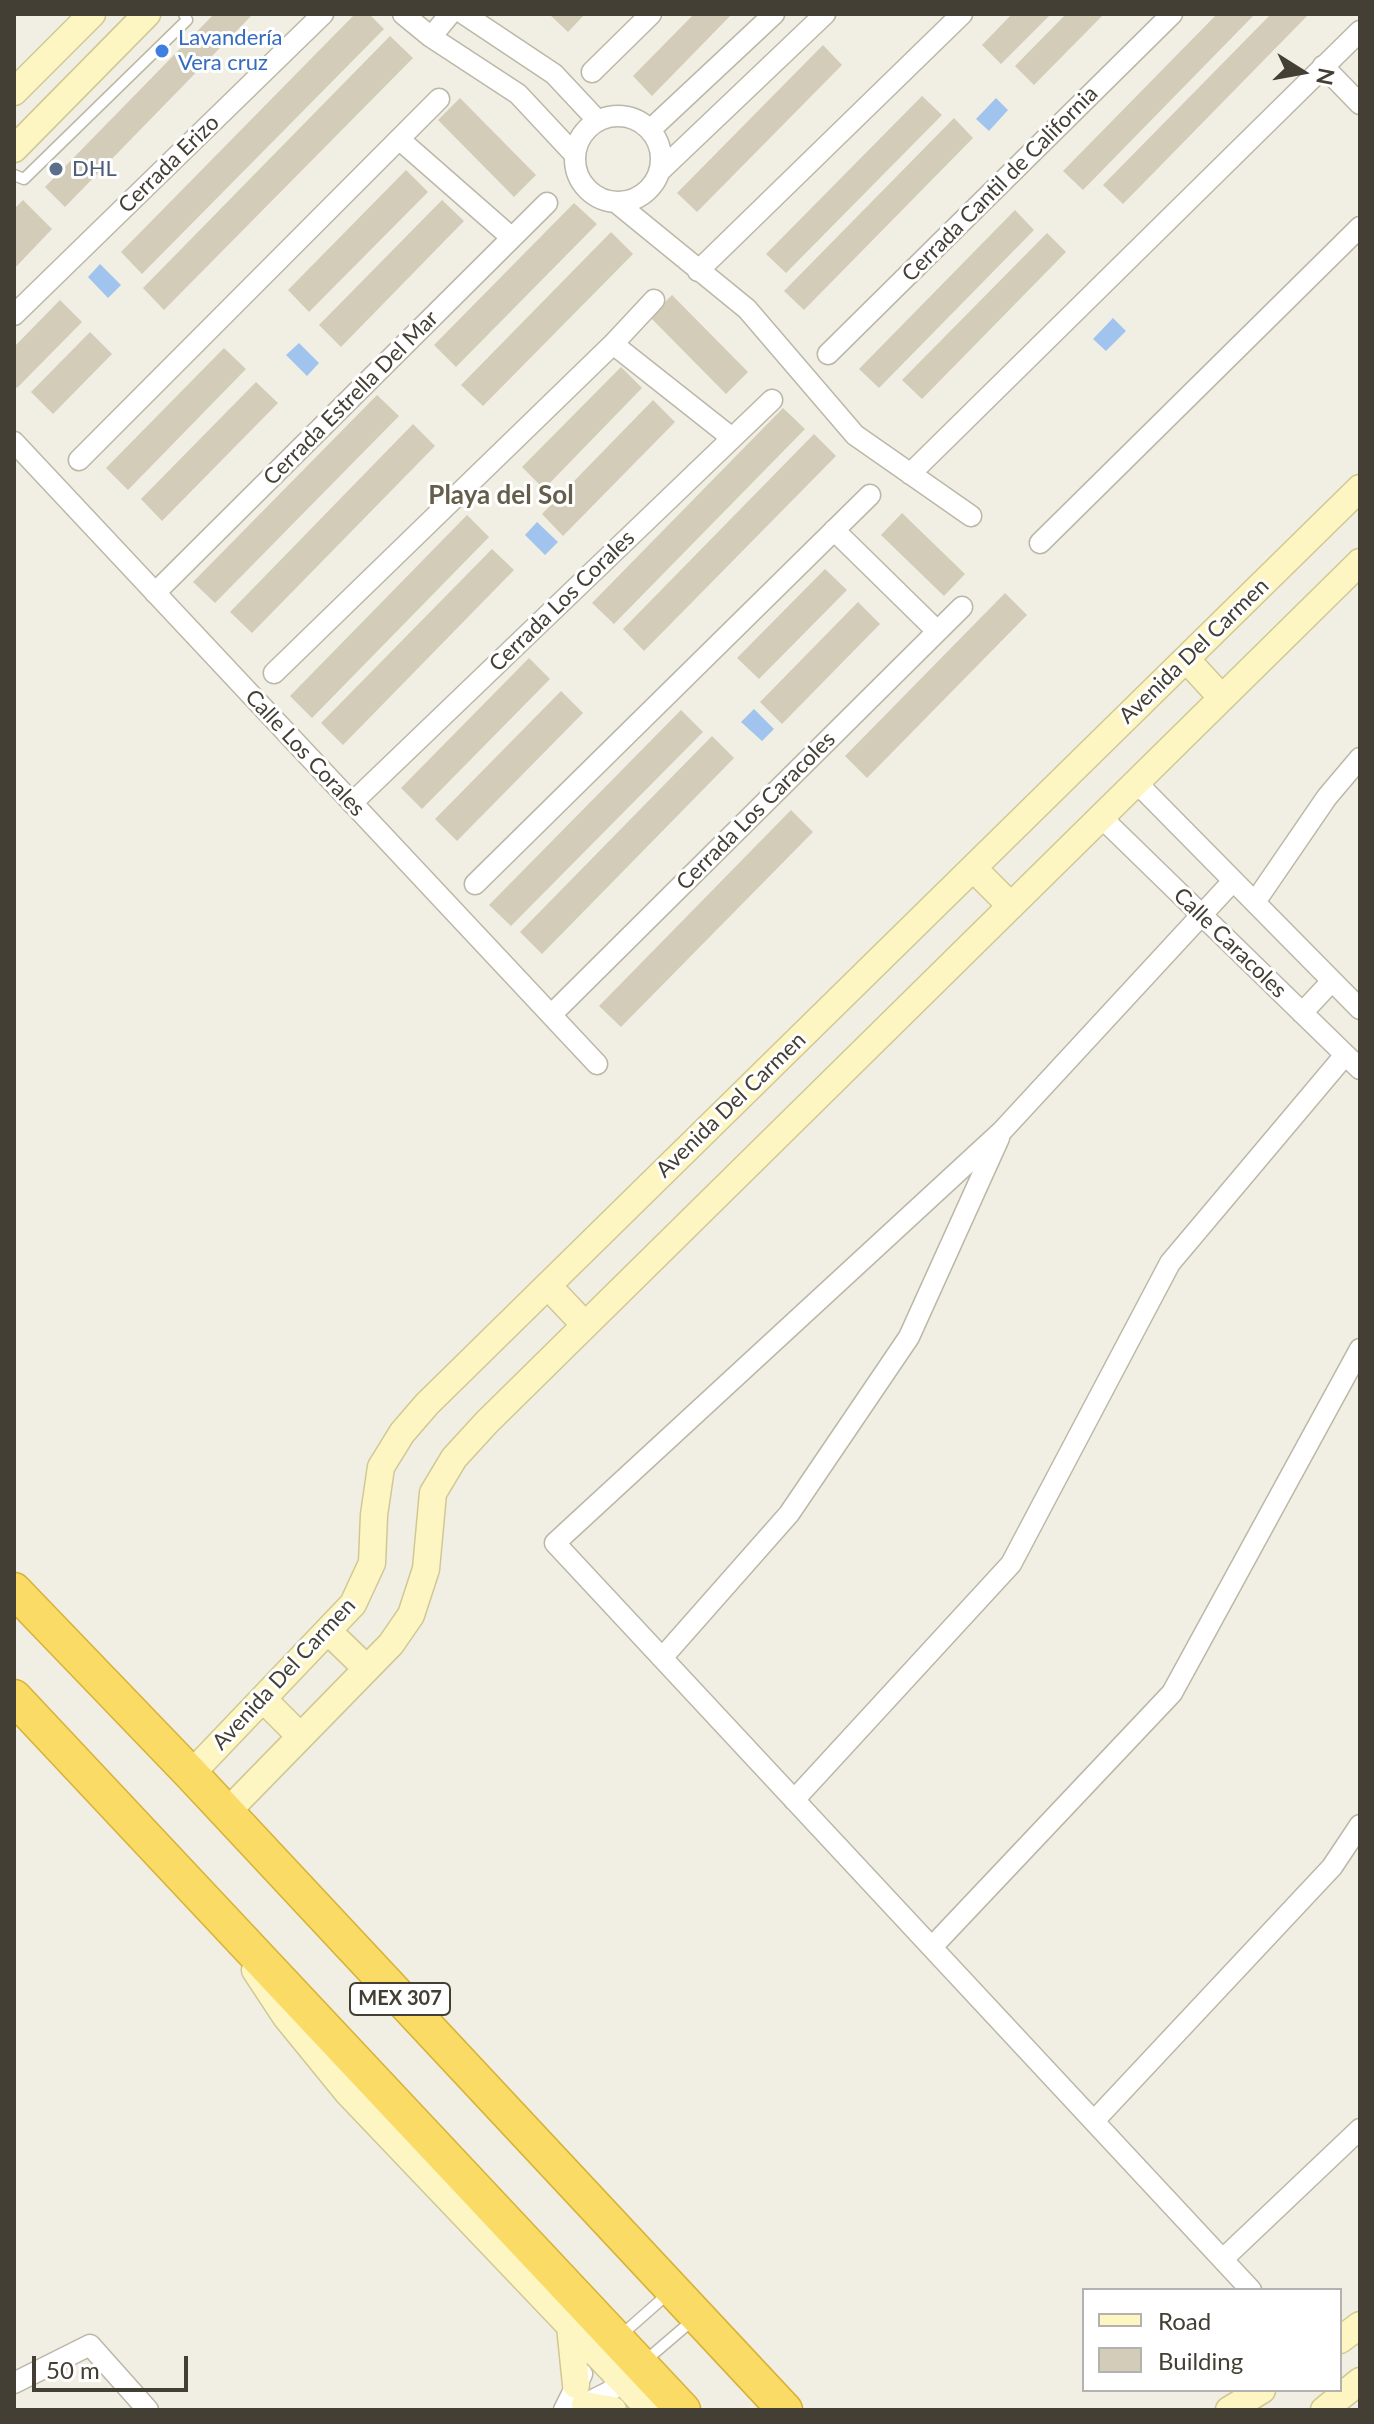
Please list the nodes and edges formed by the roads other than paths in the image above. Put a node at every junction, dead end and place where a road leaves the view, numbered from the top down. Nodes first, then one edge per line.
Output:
1 (92, 14) edge
2 (147, 14) edge
3 (184, 14) edge
4 (323, 14) edge
5 (403, 14) edge
6 (450, 14) edge
7 (464, 14) edge
8 (651, 14) edge
9 (774, 14) edge
10 (825, 14) edge
11 (962, 14) edge
12 (1172, 14) edge
13 (1360, 31) edge
14 (431, 37) junction
15 (57, 48) junction
16 (1323, 66) junction
17 (592, 72) dead end
18 (87, 76) junction
19 (14, 92) edge
20 (439, 99) dead end
21 (1360, 104) edge
22 (598, 121) junction
23 (650, 130) junction
24 (399, 139) junction
25 (14, 149) edge
26 (575, 155) junction
27 (660, 171) junction
28 (14, 175) edge
29 (547, 203) dead end
30 (617, 203) junction
31 (1360, 227) edge
32 (512, 238) junction
33 (698, 271) junction
34 (654, 300) dead end
35 (14, 315) edge
36 (613, 344) junction
37 (828, 354) dead end
38 (772, 400) dead end
39 (732, 438) junction
40 (14, 442) edge
41 (79, 460) dead end
42 (910, 474) junction
43 (1360, 488) edge
44 (870, 495) dead end
45 (971, 516) dead end
46 (834, 530) junction
47 (1040, 543) dead end
48 (1360, 562) edge
49 (155, 593) junction
50 (962, 607) dead end
51 (937, 631) junction
52 (1186, 659) junction
53 (274, 673) dead end
54 (1222, 698) junction
55 (1360, 758) edge
56 (1136, 782) junction
57 (352, 803) junction
58 (1101, 817) junction
59 (973, 868) junction
60 (1233, 881) junction
61 (475, 884) dead end
62 (1255, 902) junction
63 (1011, 906) junction
64 (1200, 914) junction
65 (1332, 981) junction
66 (1360, 1009) edge
67 (1302, 1013) junction
68 (551, 1015) junction
69 (1353, 1062) edge
70 (597, 1064) dead end
71 (1002, 1131) junction
72 (548, 1286) junction
73 (585, 1325) junction
74 (1360, 1349) edge
75 (14, 1590) edge
76 (328, 1631) junction
77 (662, 1658) junction
78 (366, 1668) junction
79 (14, 1697) edge
80 (263, 1699) junction
81 (300, 1736) junction
82 (191, 1774) junction
83 (794, 1800) junction
84 (226, 1813) junction
85 (1360, 1825) edge
86 (227, 1922) junction
87 (932, 1947) junction
88 (1094, 2121) junction
89 (1360, 2129) edge
90 (1223, 2259) junction
91 (1249, 2288) edge
92 (672, 2291) junction
93 (696, 2317) junction
94 (1360, 2325) edge
95 (570, 2326) junction
96 (1342, 2338) edge
97 (607, 2347) junction
98 (631, 2373) junction
99 (1360, 2381) edge
100 (14, 2383) edge
101 (1259, 2392) edge
102 (573, 2402) edge
103 (148, 2410) edge
104 (613, 2410) edge
105 (650, 2410) edge
106 (683, 2410) edge
107 (785, 2410) edge
108 (1229, 2410) edge
109 (1324, 2410) edge

1 - 15 main road
2 - 18 main road
3 - 28 lane
4 - 35 street, Cerrada Erizo
5 - 14 street
6 - 14 street
7 - 22 street
8 - 17 street
9 - 23 street
10 - 27 street
11 - 33 street
12 - 37 street, Cerrada Cantil de California
13 - 16 street
14 - 26 street
15 - 18 main road
15 - 19 main road
16 - 21 street
16 - 42 street
18 - 25 main road
20 - 24 street
22 - 23 street
22 - 26 street
23 - 27 street
24 - 32 street
24 - 41 street
26 - 30 street
27 - 30 street
29 - 32 street, Cerrada Estrella Del Mar
30 - 33 street
31 - 47 street
32 - 49 street, Cerrada Estrella Del Mar
33 - 42 street
34 - 36 street
36 - 39 street
36 - 53 street
38 - 39 street, Cerrada Los Corales
39 - 57 street, Cerrada Los Corales
40 - 49 street, Calle Los Corales
42 - 45 street
43 - 52 main road, Avenida Del Carmen
44 - 46 street
46 - 51 street
46 - 61 street
48 - 54 main road
49 - 57 street, Calle Los Corales
50 - 51 street, Cerrada Los Caracoles
51 - 68 street, Cerrada Los Caracoles
52 - 54 main road
52 - 59 main road, Avenida Del Carmen
54 - 56 main road
55 - 62 street
56 - 58 main road
56 - 60 street, Calle Caracoles
57 - 68 street, Calle Los Corales
58 - 63 main road
58 - 64 street, Calle Caracoles
59 - 63 main road
59 - 72 main road, Avenida Del Carmen
60 - 62 street, Calle Caracoles
60 - 64 street
62 - 65 street, Calle Caracoles
63 - 73 main road
64 - 67 street, Calle Caracoles
64 - 71 street
65 - 66 street, Calle Caracoles
65 - 67 street
67 - 69 street, Calle Caracoles
68 - 70 street, Calle Los Corales
69 - 83 street
71 - 77 street
71 - 77 street
72 - 73 main road
72 - 76 main road, Avenida Del Carmen
73 - 78 main road
74 - 87 street
75 - 82 highway, MEX 307
76 - 78 main road
76 - 80 main road, Avenida Del Carmen
77 - 83 street
78 - 81 main road
79 - 86 highway, MEX 307
80 - 81 main road
80 - 82 main road, Avenida Del Carmen
81 - 84 main road
82 - 84 highway, MEX 307
83 - 87 street
84 - 92 highway, MEX 307
85 - 88 street
86 - 95 main road
86 - 97 highway, MEX 307
87 - 88 street
88 - 90 street
89 - 90 street
90 - 91 street
92 - 93 highway, MEX 307
92 - 97 lane
93 - 98 lane
93 - 107 highway, MEX 307
94 - 96 main road
95 - 97 main road
95 - 102 main road
97 - 98 highway, MEX 307
97 - 102 street
98 - 102 street
98 - 105 main road
98 - 106 highway, MEX 307
99 - 109 main road
100 - 103 street
101 - 108 main road
102 - 104 main road

